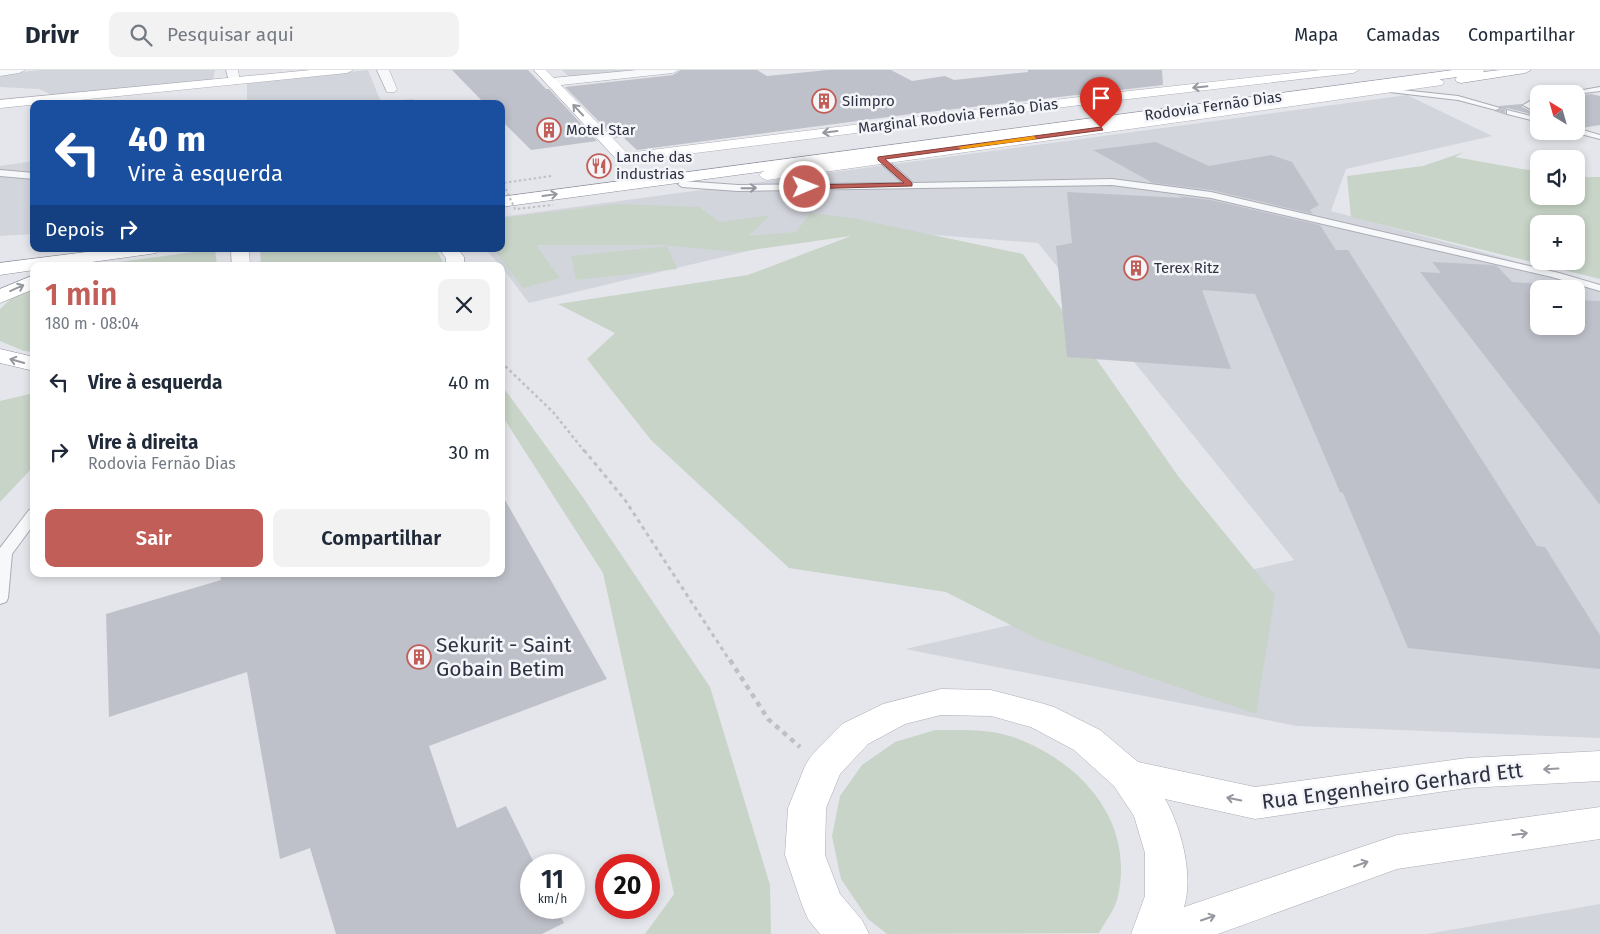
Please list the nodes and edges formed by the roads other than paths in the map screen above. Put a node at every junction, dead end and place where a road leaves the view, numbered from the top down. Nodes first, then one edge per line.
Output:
1 (19, 70) edge
2 (347, 70) edge
3 (383, 70) edge
4 (540, 70) edge
5 (673, 70) edge
6 (1353, 70) edge
7 (1418, 70) edge
8 (1479, 70) edge
9 (1525, 70) edge
10 (0, 72) edge
11 (233, 76) edge
12 (552, 82) junction
13 (1438, 82) junction
14 (391, 89) dead end
15 (1600, 89) edge
16 (1383, 90) junction
17 (0, 91) edge
18 (1585, 91) edge
19 (94, 95) junction
20 (235, 96) dead end
21 (1458, 98) junction
22 (0, 99) edge
23 (42, 100) edge
24 (30, 101) edge
25 (0, 104) edge
26 (1496, 108) dead end
27 (1510, 112) dead end
28 (1530, 116) edge
29 (1585, 133) edge
30 (1600, 137) edge
31 (880, 158) junction
32 (0, 173) edge
33 (30, 176) edge
34 (682, 184) junction
35 (910, 184) junction
36 (601, 188) junction
37 (505, 189) edge
38 (505, 201) edge
39 (30, 250) edge
40 (127, 252) edge
41 (136, 252) edge
42 (0, 253) edge
43 (52, 262) edge
44 (91, 262) edge
45 (30, 265) edge
46 (0, 269) edge
47 (30, 283) edge
48 (1600, 288) edge
49 (0, 297) edge
50 (0, 356) edge
51 (30, 363) edge
52 (30, 518) edge
53 (0, 598) edge
54 (1600, 766) edge
55 (1127, 775) junction
56 (1600, 823) edge
57 (847, 934) edge
58 (1153, 934) edge
59 (1162, 934) edge

1 - 10 street
2 - 11 main road
3 - 14 street
4 - 12 main road
5 - 12 street
6 -> 12 main road, Marginal Rodovia Fernão Dias
7 - 37 main road, Rodovia Fernão Dias
8 - 36 main road, Rodovia Fernão Dias
9 - 13 main road, Rodovia Fernão Dias
11 - 19 main road
11 - 20 main road
13 - 16 main road, Rodovia Fernão Dias
13 - 21 lane
15 - 18 lane
16 - 21 lane
16 - 31 main road, Rodovia Fernão Dias
17 - 22 main road
19 - 22 main road
19 - 23 main road
21 - 26 lane
24 - 25 main road
27 - 28 lane
29 - 30 lane
31 - 34 main road, Rodovia Fernão Dias
31 - 35 lane
32 - 33 lane
34 -> 35 lane
34 - 36 main road, Rodovia Fernão Dias
35 - 48 lane
38 -> 36 main road, Rodovia Fernão Dias
39 - 42 main road
40 - 43 main road
41 - 44 main road
45 - 46 main road
49 -> 47 main road
51 -> 50 main road
52 - 53 lane
54 -> 55 main road, Rua Engenheiro Gerhard Ett
55 - 57 main road, Rua Engenheiro Gerhard Ett
55 - 58 main road, Rua Engenheiro Gerhard Ett
59 -> 56 main road

